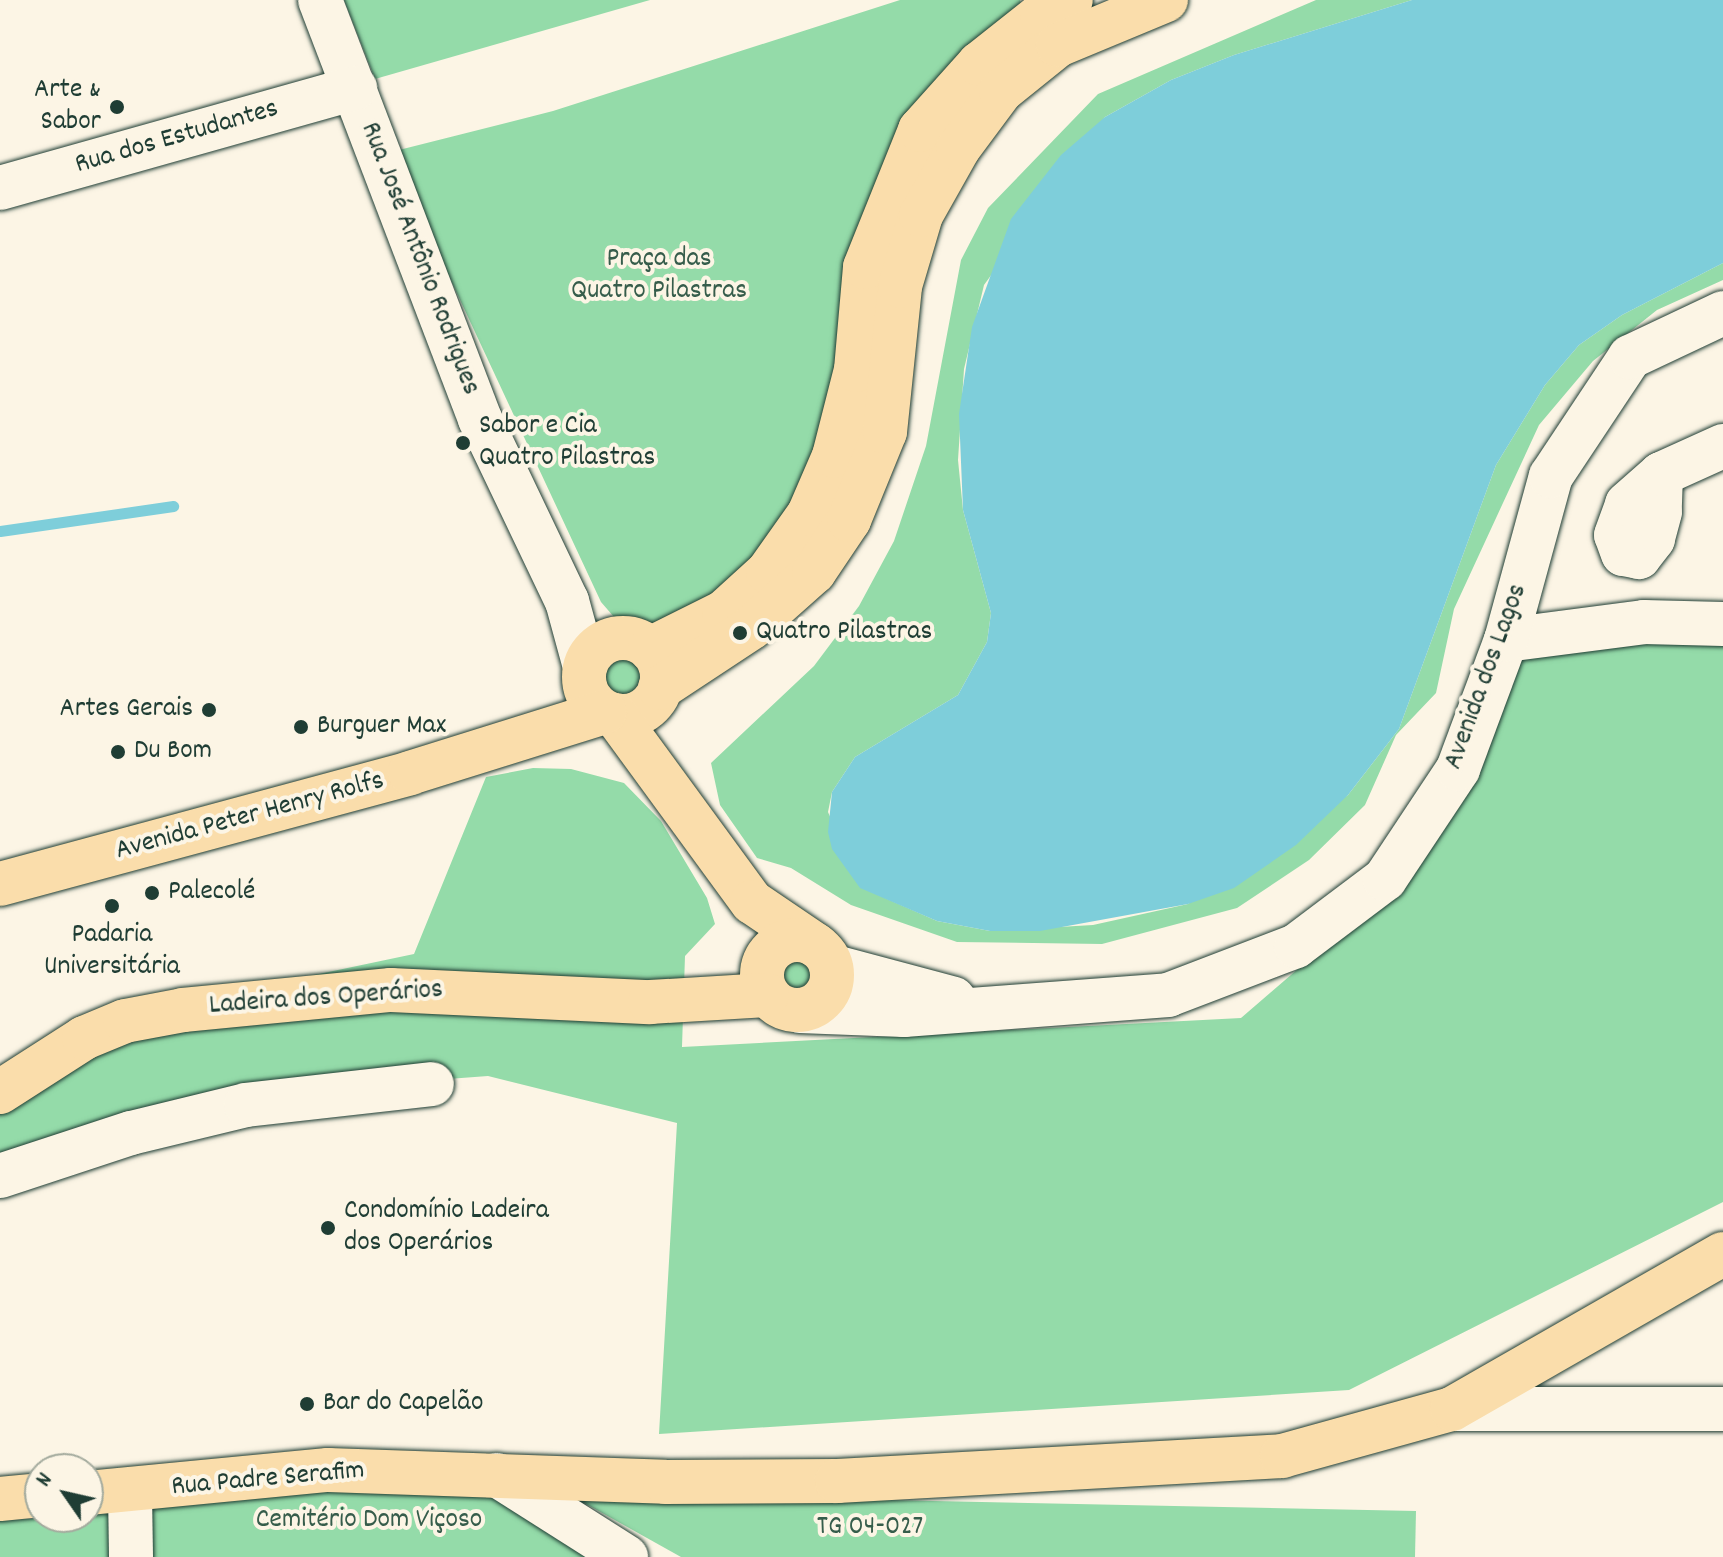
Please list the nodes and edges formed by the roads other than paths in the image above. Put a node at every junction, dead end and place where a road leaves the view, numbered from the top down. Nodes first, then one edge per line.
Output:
1 (320, 0) edge
2 (1071, 0) edge
3 (1166, 0) edge
4 (355, 88) junction
5 (0, 188) edge
6 (1723, 313) edge
7 (1723, 446) edge
8 (1661, 474) dead end
9 (1723, 624) edge
10 (1506, 640) junction
11 (620, 684) junction
12 (0, 884) edge
13 (752, 902) junction
14 (824, 956) junction
15 (779, 986) junction
16 (995, 1010) junction
17 (432, 1084) dead end
18 (0, 1092) edge
19 (0, 1176) edge
20 (1723, 1254) edge
21 (1452, 1409) junction
22 (1723, 1409) edge
23 (497, 1475) junction
24 (109, 1492) edge
25 (131, 1557) edge
26 (626, 1557) edge

1 - 4 street, Rua José Antônio Rodrigues
2 - 11 main road, Avenida Peter Henry Rolfs
3 - 11 main road, Avenida Peter Henry Rolfs
4 - 5 street, Rua dos Estudantes
4 - 11 street, Rua José Antônio Rodrigues
6 - 10 street, Avenida dos Lagos
7 - 8 street
9 - 10 street
10 - 16 street, Avenida dos Lagos
11 - 12 main road, Avenida Peter Henry Rolfs
11 - 13 main road
13 - 14 main road
13 - 15 main road
14 - 15 main road, Ladeira dos Operários
14 - 15 main road
14 - 16 street, Avenida dos Lagos
15 - 16 street, Avenida dos Lagos
15 - 18 main road, Ladeira dos Operários
17 - 19 street
20 - 21 main road, Rua Padre Serafim
21 - 22 street
21 - 23 main road, Rua Padre Serafim
23 - 24 main road, Rua Padre Serafim
23 - 26 street
24 - 25 street

